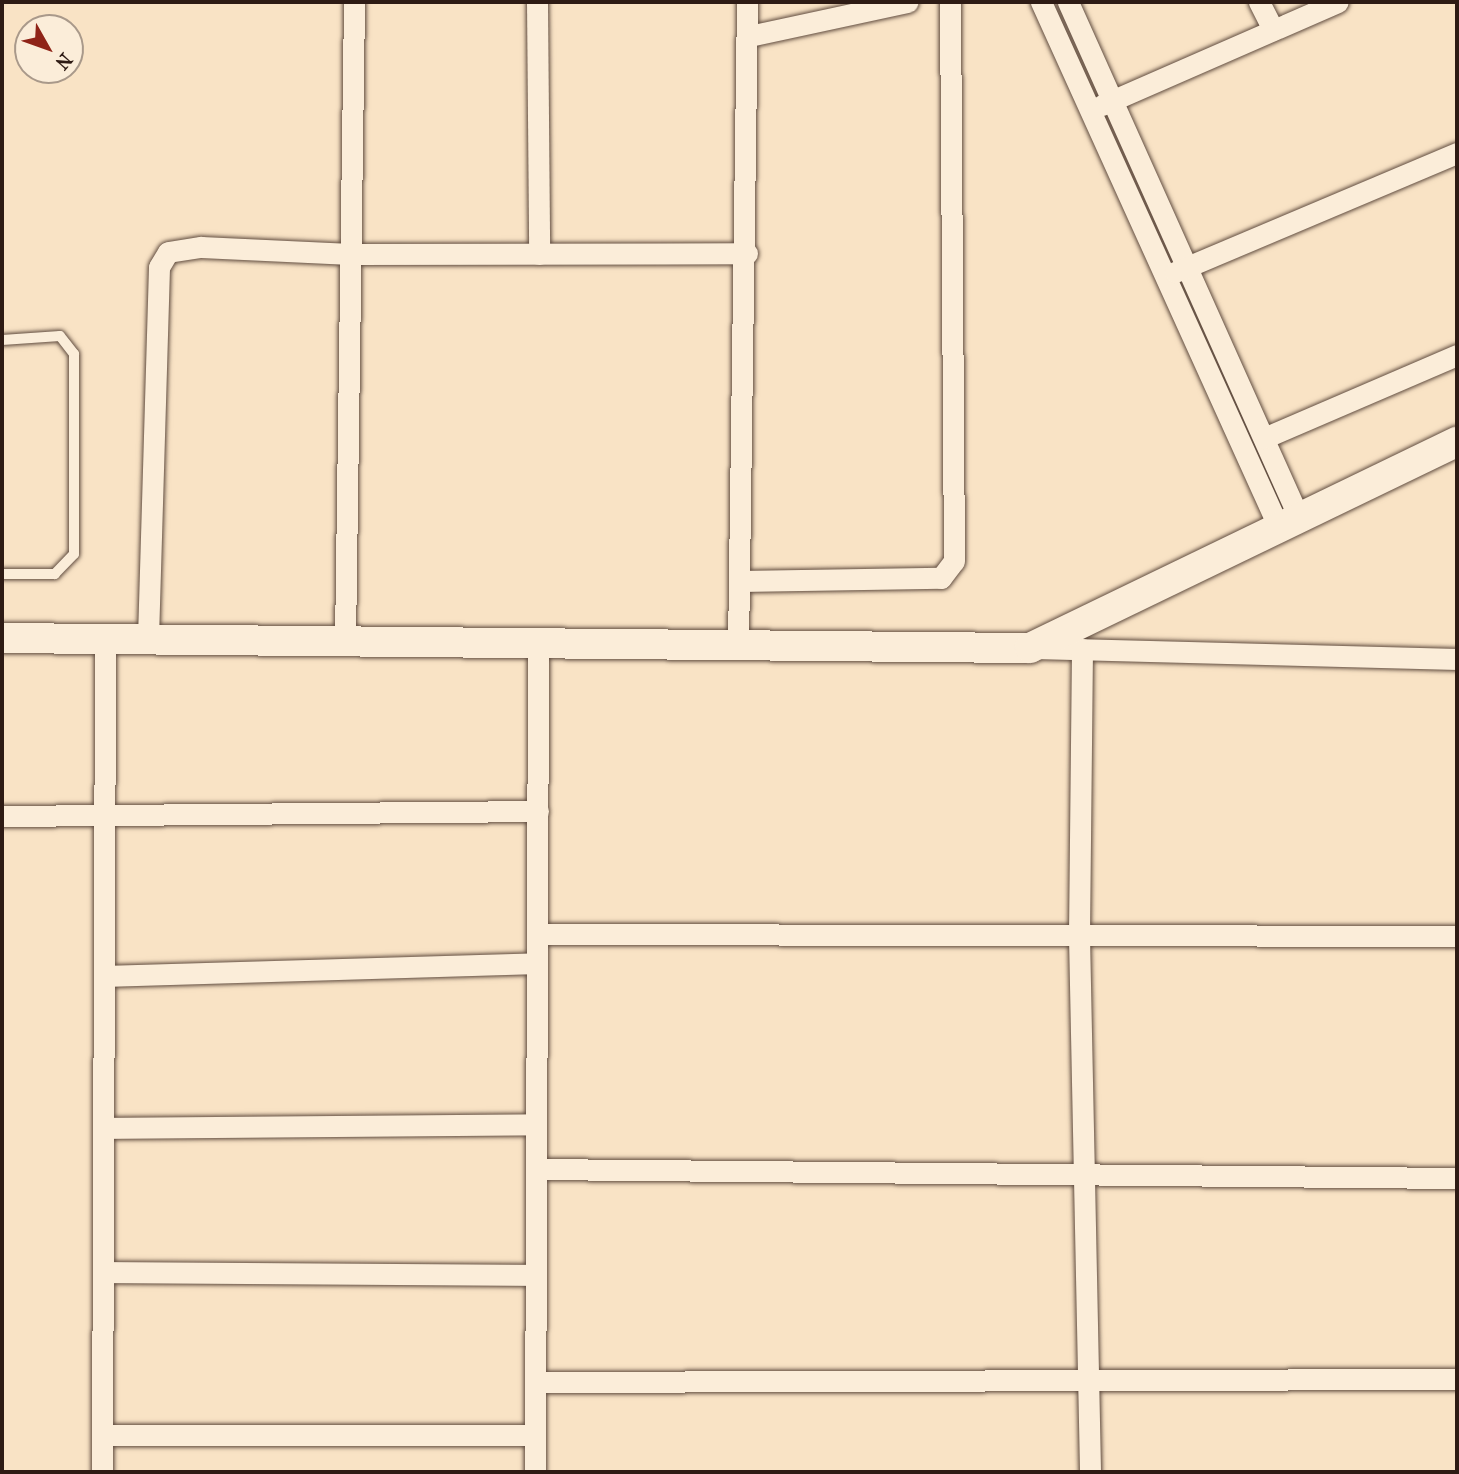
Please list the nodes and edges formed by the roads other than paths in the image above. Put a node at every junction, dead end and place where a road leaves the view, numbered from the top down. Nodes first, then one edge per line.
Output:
1 (354, 2) edge
2 (537, 2) edge
3 (747, 2) edge
4 (907, 2) edge
5 (950, 2) edge
6 (1041, 2) edge
7 (1068, 2) edge
8 (1259, 2) edge
9 (1338, 2) edge
10 (1273, 30) junction
11 (749, 36) junction
12 (1115, 100) junction
13 (1089, 110) junction
14 (1457, 153) edge
15 (747, 253) junction
16 (351, 254) junction
17 (539, 254) junction
18 (1186, 267) junction
19 (1164, 277) junction
20 (2, 340) edge
21 (1457, 355) edge
22 (1264, 438) junction
23 (1457, 442) edge
24 (1289, 523) junction
25 (2, 574) edge
26 (740, 580) junction
27 (105, 637) junction
28 (2, 638) edge
29 (148, 638) junction
30 (345, 641) junction
31 (538, 644) junction
32 (738, 647) junction
33 (1030, 648) junction
34 (1082, 649) junction
35 (1457, 659) edge
36 (538, 811) junction
37 (105, 815) junction
38 (2, 816) edge
39 (537, 934) junction
40 (1079, 936) junction
41 (1457, 936) edge
42 (537, 963) junction
43 (105, 976) junction
44 (536, 1124) junction
45 (105, 1128) junction
46 (536, 1169) junction
47 (1084, 1177) junction
48 (1457, 1178) edge
49 (106, 1272) junction
50 (536, 1275) junction
51 (1088, 1378) junction
52 (1457, 1379) edge
53 (536, 1382) junction
54 (535, 1434) junction
55 (103, 1435) junction
56 (102, 1472) edge
57 (535, 1472) edge
58 (1090, 1472) edge

1 - 16 street
2 - 17 street
3 - 11 street
4 - 11 street
5 - 26 street
6 - 13 street
7 - 12 street
8 - 10 street
9 - 10 street
10 - 12 street
11 - 15 street
12 - 13 street
12 - 18 street
13 - 19 street
14 - 18 street
15 - 17 street
15 - 26 street
16 - 17 street
16 - 29 street
16 - 30 street
18 - 19 street
18 - 22 street
19 - 24 street
20 - 25 lane
21 - 22 street
22 - 24 street
23 - 24 street
24 - 33 street
26 - 32 street
27 - 28 street
27 - 29 street
27 - 37 street
29 - 30 street
30 - 31 street
31 - 32 street
31 - 36 street
32 - 33 street
33 - 34 street
34 - 35 street
34 - 40 street
36 - 37 street
36 - 39 street
37 - 38 street
37 - 43 street
39 - 40 street
39 - 42 street
40 - 41 street
40 - 47 street
42 - 43 street
42 - 44 street
43 - 45 street
44 - 45 street
44 - 46 street
45 - 49 street
46 - 47 street
46 - 50 street
47 - 48 street
47 - 51 street
49 - 50 street
49 - 55 street
50 - 53 street
51 - 52 street
51 - 53 street
51 - 58 street
53 - 54 street
54 - 55 street
54 - 57 street
55 - 56 street

